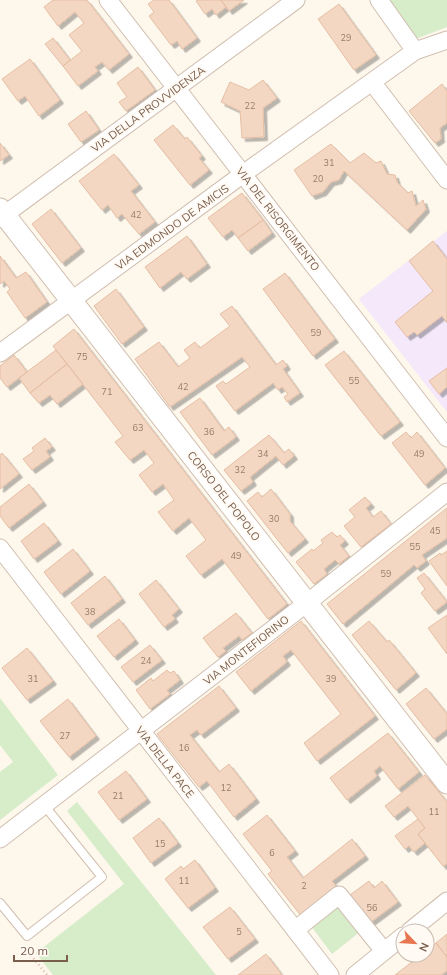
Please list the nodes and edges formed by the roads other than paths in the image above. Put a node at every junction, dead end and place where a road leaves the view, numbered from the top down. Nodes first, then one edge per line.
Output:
1 (108, 0) edge
2 (296, 0) edge
3 (379, 0) edge
4 (447, 40) edge
5 (415, 52) junction
6 (372, 82) junction
7 (176, 88) junction
8 (243, 174) junction
9 (447, 180) edge
10 (1, 214) edge
11 (72, 300) junction
12 (0, 353) edge
13 (447, 438) edge
14 (447, 492) edge
15 (0, 548) edge
16 (307, 603) junction
17 (141, 731) junction
18 (447, 783) edge
19 (44, 805) junction
20 (0, 839) edge
21 (447, 901) edge
22 (0, 903) edge
23 (420, 923) edge
24 (295, 930) junction
25 (395, 942) edge
26 (384, 951) junction
27 (330, 975) edge
28 (355, 975) edge

1 - 7 street, VIA DEL RISORGIMENTO
2 - 7 street, VIA DELLA PROVVIDENZA
3 - 5 street
4 - 5 street, VIA EDMONDO DE AMICIS
5 - 6 street, VIA EDMONDO DE AMICIS
6 - 8 street, VIA EDMONDO DE AMICIS
6 - 9 street
7 - 8 street, VIA DEL RISORGIMENTO
7 - 10 street, VIA DELLA PROVVIDENZA
8 - 11 street, VIA EDMONDO DE AMICIS
8 - 13 street, VIA DEL RISORGIMENTO
10 - 11 street, CORSO DEL POPOLO
11 - 12 street, VIA EDMONDO DE AMICIS
11 - 16 street, CORSO DEL POPOLO
14 - 16 street, VIA MONTEFIORINO
15 - 17 street, VIA DELLA PACE
16 - 17 street, VIA MONTEFIORINO
16 - 18 street, CORSO DEL POPOLO
17 - 19 street, VIA MONTEFIORINO
17 - 24 street, VIA DELLA PACE
19 - 20 street, VIA MONTEFIORINO
19 - 22 lane
21 - 23 street
24 - 26 street
24 - 27 street, VIA DELLA PACE
25 - 26 street
26 - 28 street

